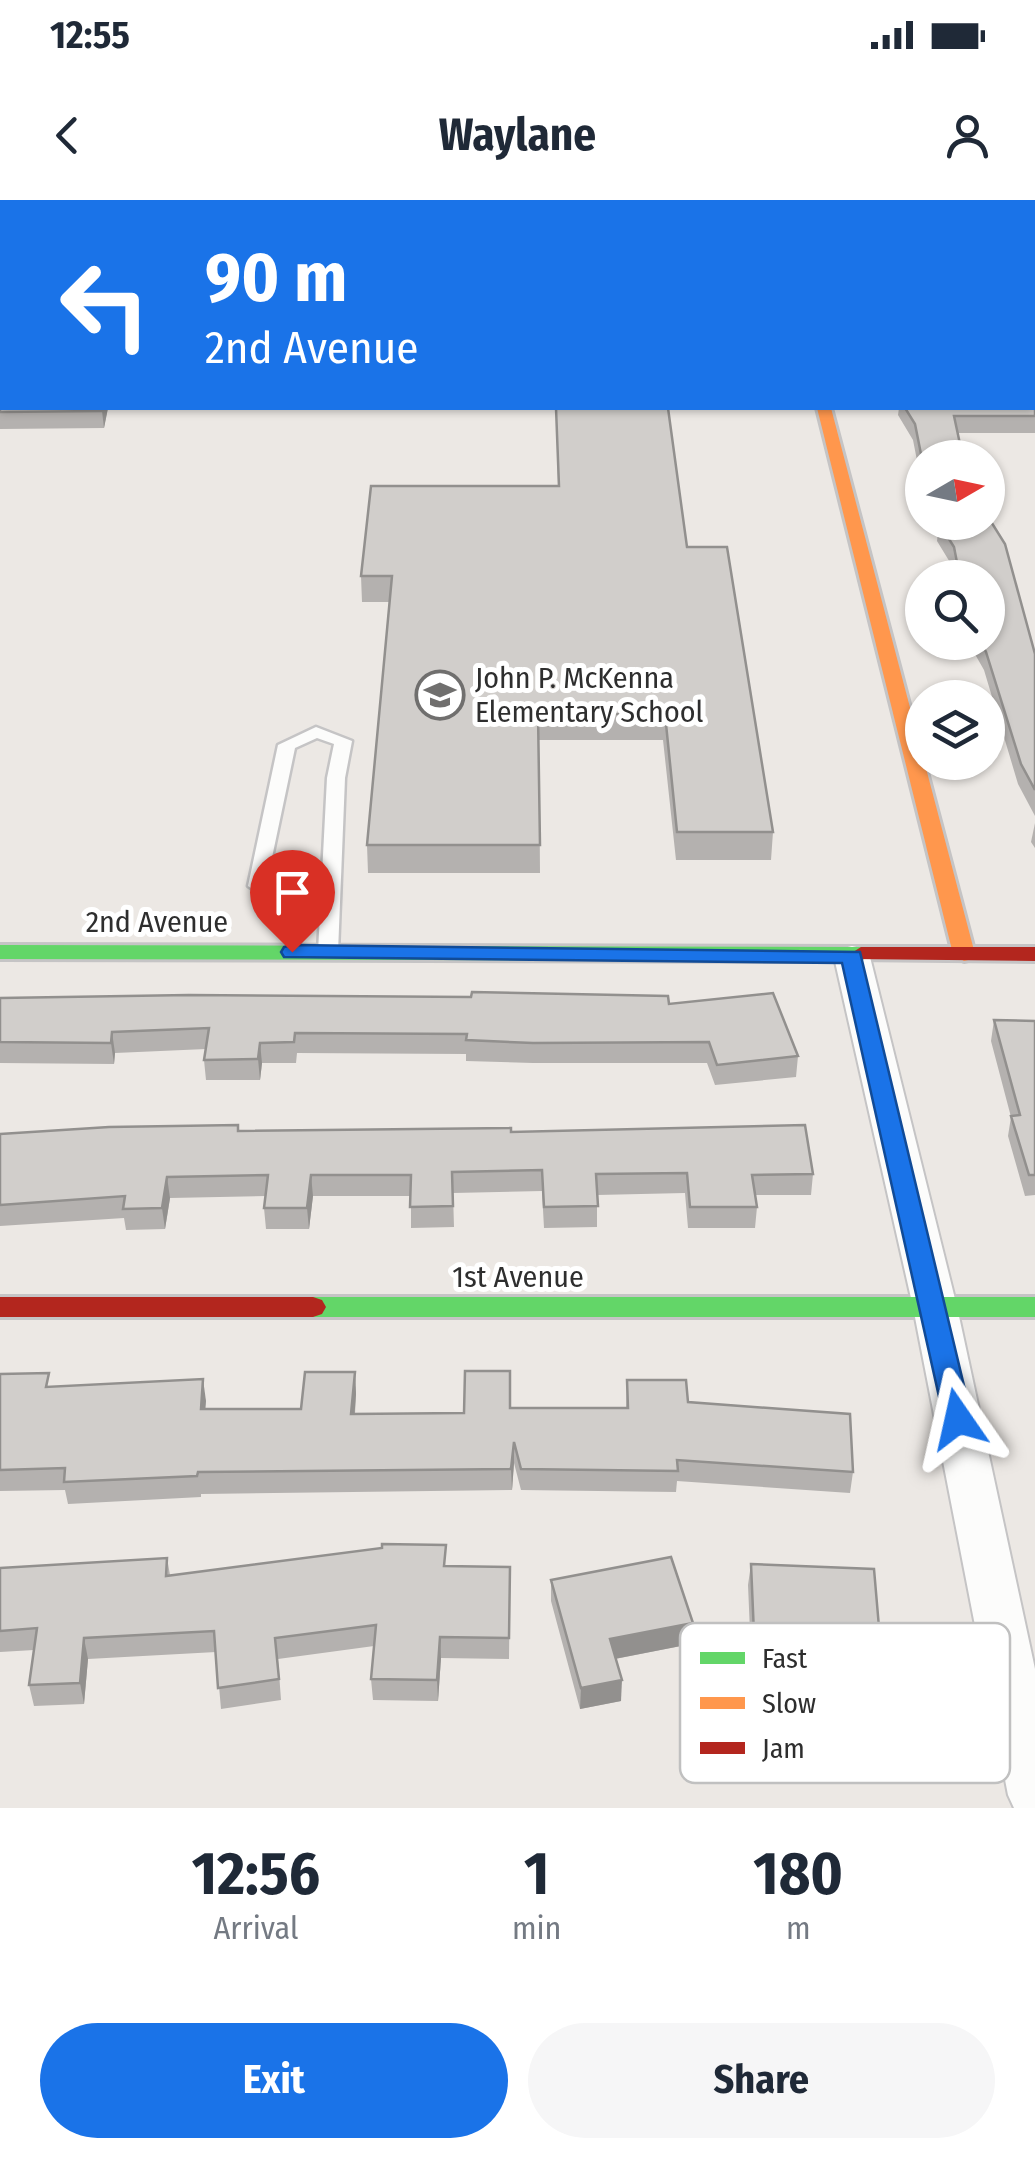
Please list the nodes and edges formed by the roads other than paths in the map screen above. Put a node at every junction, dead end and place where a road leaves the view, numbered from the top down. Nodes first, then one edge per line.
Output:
1 (825, 410) edge
2 (256, 886) dead end
3 (0, 952) edge
4 (328, 952) junction
5 (964, 954) junction
6 (1035, 954) edge
7 (852, 956) junction
8 (0, 1306) edge
9 (935, 1307) junction
10 (1035, 1307) edge
11 (1000, 1623) edge
12 (1010, 1672) edge
13 (1035, 1794) edge

1 - 5 street
2 - 4 lane
3 - 4 street, 2nd Avenue
4 - 7 street, 2nd Avenue
5 - 6 street, 2nd Avenue
5 - 7 street, 2nd Avenue
7 - 9 street
8 - 9 street, 1st Avenue
9 - 10 street, 1st Avenue
9 - 11 street
12 - 13 street

